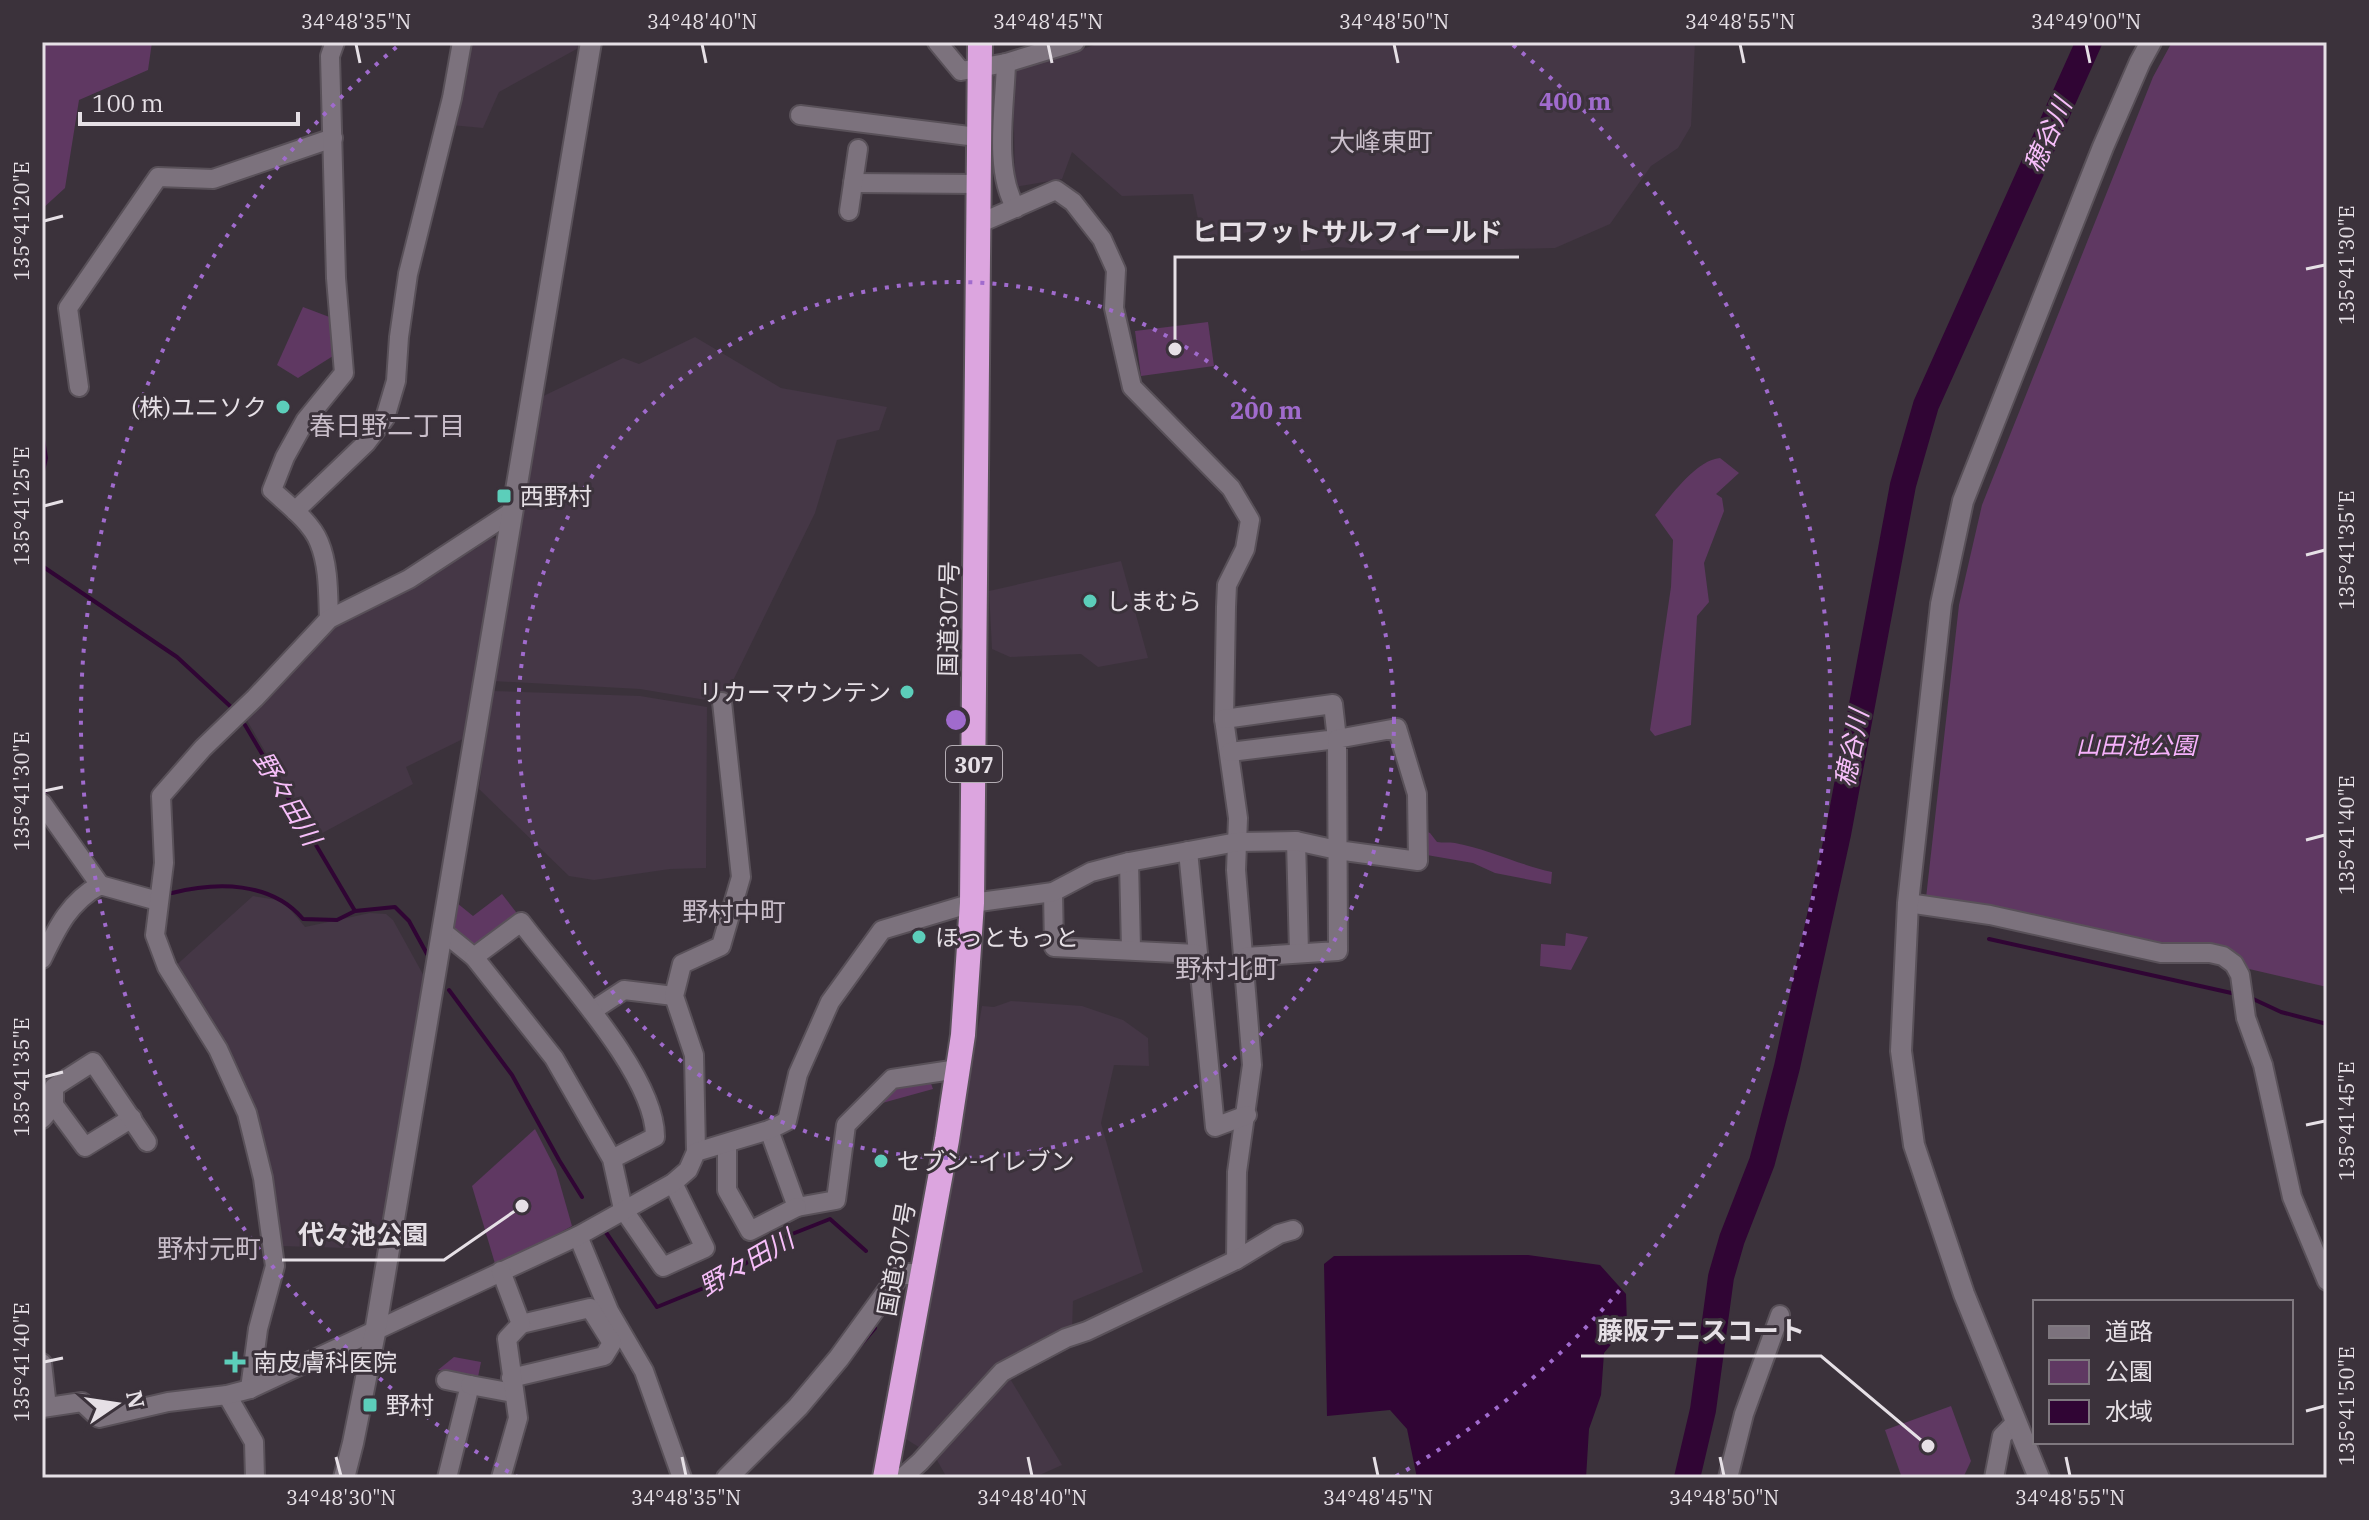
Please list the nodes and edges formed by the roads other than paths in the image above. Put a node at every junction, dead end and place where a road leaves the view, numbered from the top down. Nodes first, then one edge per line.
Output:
1 (335, 42) edge
2 (462, 42) edge
3 (591, 42) edge
4 (937, 42) edge
5 (980, 42) edge
6 (1075, 42) edge
7 (2151, 42) edge
8 (1006, 63) junction
9 (980, 69) junction
10 (800, 115) dead end
11 (977, 137) junction
12 (333, 138) junction
13 (858, 149) dead end
14 (853, 183) junction
15 (978, 184) junction
16 (1016, 208) junction
17 (849, 211) dead end
18 (978, 224) junction
19 (79, 387) dead end
20 (295, 511) junction
21 (513, 511) junction
22 (329, 619) junction
23 (722, 702) dead end
24 (1224, 719) junction
25 (1337, 739) junction
26 (1230, 752) junction
27 (46, 814) edge
28 (1296, 841) junction
29 (1237, 842) junction
30 (1337, 850) junction
31 (1188, 851) junction
32 (1129, 862) junction
33 (100, 885) junction
34 (1053, 892) junction
35 (158, 901) junction
36 (972, 903) junction
37 (1908, 903) junction
38 (442, 931) junction
39 (1131, 949) junction
40 (1299, 952) junction
41 (1197, 954) junction
42 (474, 957) junction
43 (1245, 957) junction
44 (42, 959) edge
45 (674, 996) junction
46 (592, 1011) junction
47 (958, 1069) junction
48 (48, 1112) edge
49 (1247, 1115) junction
50 (132, 1118) junction
51 (769, 1130) junction
52 (147, 1142) dead end
53 (727, 1145) junction
54 (696, 1152) junction
55 (612, 1159) junction
56 (673, 1183) junction
57 (797, 1207) junction
58 (623, 1209) junction
59 (1293, 1230) dead end
60 (578, 1236) junction
61 (1236, 1260) junction
62 (501, 1271) junction
63 (922, 1274) junction
64 (2327, 1281) edge
65 (1780, 1315) dead end
66 (521, 1324) junction
67 (375, 1333) junction
68 (42, 1363) edge
69 (446, 1380) dead end
70 (470, 1385) junction
71 (512, 1385) junction
72 (250, 1389) junction
73 (227, 1395) junction
74 (45, 1408) edge
75 (2016, 1422) junction
76 (255, 1478) edge
77 (344, 1478) edge
78 (447, 1478) edge
79 (501, 1478) edge
80 (682, 1478) edge
81 (727, 1478) edge
82 (885, 1478) edge
83 (902, 1478) edge
84 (1728, 1478) edge
85 (1994, 1478) edge
86 (2039, 1478) edge

1 - 12 street
2 - 20 street
3 - 21 street
4 - 9 street
5 - 9 highway, 国道307号 / 307
6 - 8 street
7 - 37 street
8 - 9 street
8 - 16 street
9 - 11 highway, 国道307号 / 307
10 - 11 street
11 - 15 highway, 国道307号 / 307
12 - 19 street
12 - 20 street
13 - 14 street
14 - 15 street
14 - 17 street
15 - 18 highway, 国道307号 / 307
16 - 18 street
16 - 24 street
18 - 36 highway, 国道307号 / 307
20 - 22 street
21 - 22 street
21 - 38 street
22 - 35 street
23 - 45 street
24 - 25 street
24 - 26 street
25 - 26 street
25 - 30 street
25 - 30 street
26 - 29 street
27 - 33 street
28 - 29 street
28 - 30 street
28 - 40 street
29 - 31 street
29 - 43 street
30 - 40 street
31 - 32 street
31 - 41 street
32 - 34 street
32 - 39 street
33 - 35 street
33 - 44 street
34 - 36 street
34 - 39 street
35 - 72 street
36 - 47 highway, 国道307号 / 307
36 - 51 street
37 - 64 street
37 - 75 street
38 - 42 street
38 - 67 street
39 - 41 street
40 - 43 street
41 - 49 street
42 - 46 street
42 - 55 street
43 - 49 street
45 - 46 street
45 - 54 street
46 - 55 street
47 - 57 street
47 - 63 highway, 国道307号 / 307
48 - 50 street
48 - 50 street
49 - 61 street
50 - 52 street
51 - 53 street
51 - 57 street
53 - 54 street
53 - 57 street
54 - 56 street
55 - 58 street
56 - 58 street
56 - 58 street
58 - 60 street
59 - 61 street
60 - 62 street
60 - 80 street
61 - 83 street
62 - 66 street
62 - 67 street
63 - 81 street
63 - 82 highway, 国道307号 / 307
65 - 84 street
66 - 71 street
66 - 71 street
67 - 72 street
67 - 77 street
68 - 74 street
69 - 70 street
70 - 71 street
70 - 78 street
71 - 79 street
72 - 73 street
73 - 74 street
73 - 76 street
75 - 85 street
75 - 86 street

